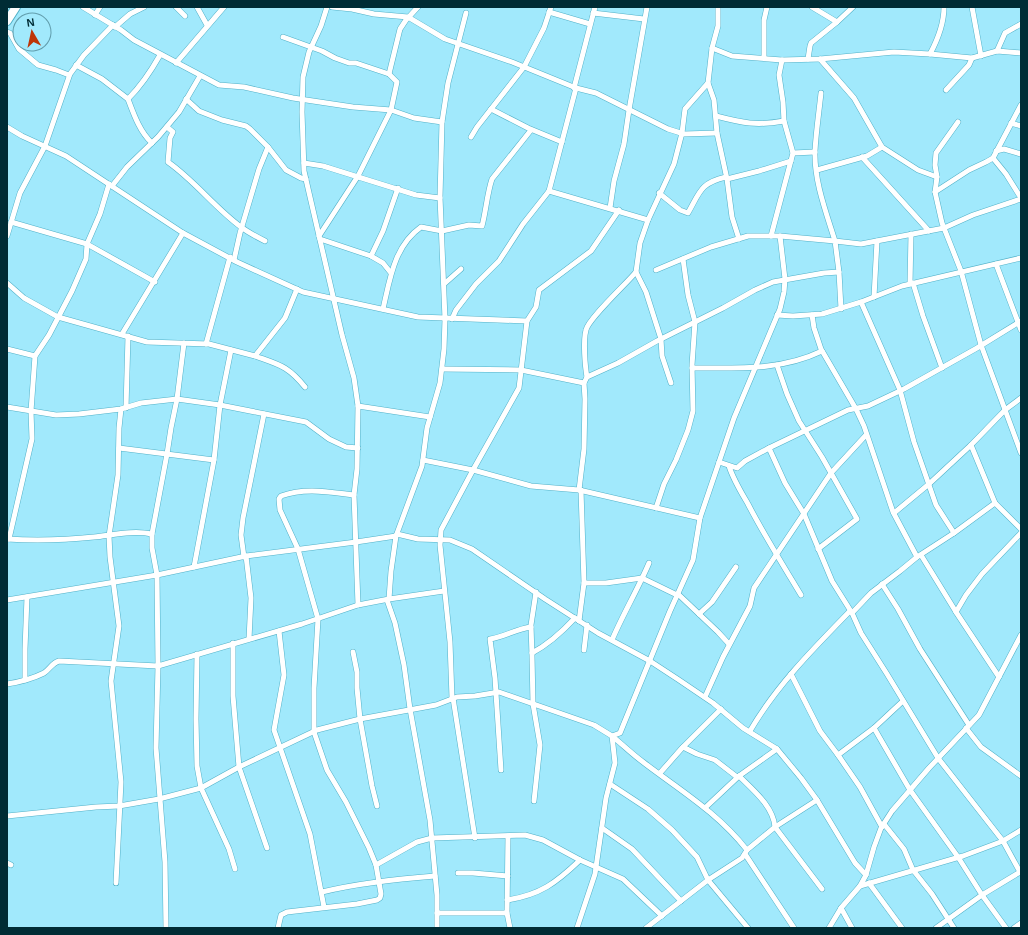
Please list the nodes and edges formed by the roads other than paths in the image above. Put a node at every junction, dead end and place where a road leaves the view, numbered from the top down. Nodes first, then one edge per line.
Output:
1 (16, 7) edge
2 (83, 7) edge
3 (100, 7) edge
4 (144, 7) edge
5 (176, 7) edge
6 (197, 7) edge
7 (224, 7) edge
8 (327, 7) edge
9 (332, 7) edge
10 (418, 7) edge
11 (596, 7) edge
12 (647, 7) edge
13 (718, 7) edge
14 (767, 7) edge
15 (812, 7) edge
16 (853, 7) edge
17 (944, 7) edge
18 (972, 7) edge
19 (550, 10) edge
20 (466, 13) dead end
21 (593, 13) junction
22 (95, 15) junction
23 (185, 16) dead end
24 (408, 18) junction
25 (644, 19) junction
26 (7, 22) edge
27 (838, 22) junction
28 (590, 24) junction
29 (1021, 24) edge
30 (207, 25) junction
31 (114, 26) junction
32 (7, 32) edge
33 (283, 37) dead end
34 (458, 43) junction
35 (312, 47) junction
36 (712, 48) junction
37 (997, 51) junction
38 (1021, 53) edge
39 (930, 54) junction
40 (160, 55) junction
41 (981, 56) junction
42 (764, 58) junction
43 (972, 58) junction
44 (808, 59) junction
45 (820, 59) junction
46 (782, 60) junction
47 (176, 63) junction
48 (76, 66) junction
49 (524, 67) junction
50 (388, 74) junction
51 (69, 75) junction
52 (200, 76) junction
53 (708, 83) junction
54 (575, 88) junction
55 (946, 90) dead end
56 (821, 93) dead end
57 (186, 99) junction
58 (128, 100) junction
59 (303, 100) junction
60 (1021, 105) edge
61 (491, 109) junction
62 (391, 110) junction
63 (629, 110) junction
64 (716, 116) junction
65 (784, 121) junction
66 (442, 122) junction
67 (958, 122) dead end
68 (1011, 123) junction
69 (1021, 126) edge
70 (167, 127) junction
71 (7, 128) edge
72 (531, 130) junction
73 (682, 133) junction
74 (717, 133) junction
75 (470, 137) dead end
76 (562, 142) junction
77 (152, 143) junction
78 (45, 146) junction
79 (268, 147) junction
80 (882, 147) junction
81 (996, 151) junction
82 (815, 152) junction
83 (793, 153) junction
84 (1021, 154) edge
85 (862, 157) junction
86 (992, 158) junction
87 (791, 161) junction
88 (304, 163) junction
89 (817, 170) junction
90 (358, 176) junction
91 (937, 177) junction
92 (727, 178) junction
93 (306, 179) junction
94 (111, 185) junction
95 (398, 188) junction
96 (549, 191) junction
97 (935, 192) junction
98 (659, 193) junction
99 (440, 198) junction
100 (1021, 198) edge
101 (610, 208) junction
102 (619, 210) junction
103 (648, 220) junction
104 (11, 222) junction
105 (242, 227) junction
106 (944, 228) junction
107 (442, 231) junction
108 (929, 231) junction
109 (183, 233) junction
110 (911, 234) junction
111 (7, 236) edge
112 (771, 236) junction
113 (780, 236) junction
114 (319, 238) junction
115 (739, 239) junction
116 (835, 241) junction
117 (878, 241) junction
118 (265, 242) dead end
119 (87, 244) junction
120 (371, 256) junction
121 (232, 258) junction
122 (1021, 258) edge
123 (683, 259) junction
124 (996, 264) junction
125 (461, 269) dead end
126 (656, 270) dead end
127 (961, 271) junction
128 (636, 272) junction
129 (839, 272) junction
130 (391, 273) junction
131 (785, 280) junction
132 (155, 282) junction
133 (7, 283) edge
134 (911, 283) junction
135 (444, 284) junction
136 (297, 289) junction
137 (874, 297) junction
138 (335, 298) junction
139 (861, 302) junction
140 (382, 309) junction
141 (841, 309) junction
142 (778, 315) junction
143 (812, 315) junction
144 (58, 318) junction
145 (445, 318) junction
146 (452, 319) junction
147 (528, 321) junction
148 (695, 322) junction
149 (1019, 322) edge
150 (1021, 330) edge
151 (125, 335) junction
152 (661, 339) junction
153 (184, 343) junction
154 (206, 344) junction
155 (981, 345) junction
156 (7, 349) edge
157 (231, 350) junction
158 (822, 351) junction
159 (35, 356) junction
160 (255, 356) junction
161 (777, 365) junction
162 (692, 368) junction
163 (755, 368) junction
164 (942, 368) junction
165 (442, 369) junction
166 (521, 370) junction
167 (588, 377) junction
168 (584, 383) junction
169 (671, 383) dead end
170 (306, 387) dead end
171 (900, 390) junction
172 (1021, 398) edge
173 (177, 399) junction
174 (220, 405) junction
175 (358, 406) junction
176 (7, 407) edge
177 (123, 409) junction
178 (856, 409) junction
179 (1005, 410) junction
180 (31, 411) junction
181 (264, 414) junction
182 (430, 417) junction
183 (806, 430) junction
184 (866, 435) junction
185 (971, 445) junction
186 (119, 448) junction
187 (358, 448) junction
188 (769, 448) junction
189 (1021, 453) edge
190 (167, 454) junction
191 (214, 460) junction
192 (423, 460) junction
193 (719, 462) junction
194 (729, 466) junction
195 (473, 470) junction
196 (831, 473) junction
197 (929, 484) junction
198 (580, 490) junction
199 (354, 495) junction
200 (995, 503) junction
201 (656, 508) junction
202 (894, 513) junction
203 (804, 514) junction
204 (700, 518) junction
205 (1021, 529) edge
206 (954, 533) junction
207 (1021, 533) edge
208 (152, 534) junction
209 (396, 535) junction
210 (109, 536) junction
211 (8, 539) edge
212 (440, 539) junction
213 (356, 542) junction
214 (298, 549) junction
215 (818, 549) junction
216 (776, 555) junction
217 (245, 556) junction
218 (919, 556) junction
219 (649, 563) dead end
220 (194, 567) junction
221 (736, 567) dead end
222 (157, 575) junction
223 (642, 578) junction
224 (113, 581) junction
225 (584, 583) junction
226 (882, 584) junction
227 (444, 591) junction
228 (536, 592) junction
229 (677, 595) junction
230 (801, 595) dead end
231 (27, 597) junction
232 (388, 599) junction
233 (7, 600) edge
234 (358, 605) junction
235 (851, 612) junction
236 (956, 612) junction
237 (700, 614) junction
238 (318, 619) junction
239 (577, 619) junction
240 (587, 626) junction
241 (531, 627) junction
242 (279, 631) junction
243 (1021, 635) edge
244 (249, 639) junction
245 (612, 640) junction
246 (234, 644) junction
247 (730, 644) junction
248 (584, 650) dead end
249 (352, 652) dead end
250 (532, 653) junction
251 (197, 654) junction
252 (650, 661) junction
253 (112, 664) junction
254 (158, 666) junction
255 (791, 674) junction
256 (999, 677) junction
257 (25, 680) junction
258 (7, 684) edge
259 (496, 692) junction
260 (705, 697) junction
261 (452, 698) junction
262 (903, 701) junction
263 (533, 704) junction
264 (410, 709) junction
265 (721, 709) junction
266 (360, 719) junction
267 (968, 727) junction
268 (874, 728) junction
269 (750, 731) junction
270 (314, 732) junction
271 (612, 736) junction
272 (281, 747) junction
273 (683, 747) junction
274 (777, 749) junction
275 (838, 755) junction
276 (938, 758) junction
277 (239, 767) junction
278 (502, 770) dead end
279 (660, 773) junction
280 (738, 776) junction
281 (1021, 776) edge
282 (610, 784) junction
283 (201, 788) junction
284 (910, 790) junction
285 (159, 799) junction
286 (816, 800) junction
287 (534, 801) dead end
288 (119, 806) junction
289 (377, 806) dead end
290 (706, 807) junction
291 (7, 816) edge
292 (883, 825) junction
293 (775, 827) junction
294 (602, 828) junction
295 (1021, 830) edge
296 (508, 836) junction
297 (432, 838) junction
298 (475, 838) junction
299 (1003, 841) junction
300 (267, 848) dead end
301 (746, 852) junction
302 (958, 857) junction
303 (580, 860) junction
304 (376, 865) junction
305 (596, 867) junction
306 (235, 869) dead end
307 (914, 870) junction
308 (458, 873) dead end
309 (1020, 873) edge
310 (866, 875) junction
311 (435, 876) junction
312 (508, 876) junction
313 (708, 880) junction
314 (378, 881) junction
315 (116, 883) dead end
316 (869, 883) junction
317 (860, 886) junction
318 (822, 889) dead end
319 (322, 892) junction
320 (982, 895) junction
321 (507, 900) junction
322 (681, 901) junction
323 (324, 907) junction
324 (841, 908) junction
325 (437, 912) junction
326 (507, 912) junction
327 (662, 916) junction
328 (948, 920) junction
329 (1021, 923) edge
330 (166, 928) edge
331 (278, 928) edge
332 (437, 928) edge
333 (510, 928) edge
334 (577, 928) edge
335 (646, 928) edge
336 (748, 928) edge
337 (794, 928) edge
338 (829, 928) edge
339 (852, 928) edge
340 (902, 928) edge
341 (936, 928) edge
342 (954, 928) edge
343 (1006, 928) edge
344 (1014, 928) edge

1 - 26 highway
2 - 22 street
3 - 22 street
4 - 31 street
5 - 23 street
6 - 30 street
7 - 30 street
8 - 35 street
9 - 24 street
10 - 24 street
11 - 21 street
12 - 25 street
13 - 36 street
14 - 42 street
15 - 27 street
16 - 27 street
17 - 39 street
18 - 41 street
19 - 28 street
19 - 49 street
20 - 34 street
21 - 25 street
21 - 28 street
22 - 31 street
24 - 34 street
24 - 50 street
25 - 63 street
27 - 44 street
28 - 54 street
29 - 37 street
30 - 47 street
31 - 40 street
31 - 48 street
32 - 51 street
33 - 35 street
34 - 49 street
34 - 66 street
35 - 50 street
35 - 59 street
36 - 42 street
36 - 53 street
37 - 38 street
37 - 41 street
39 - 43 street
39 - 45 street
40 - 47 street
40 - 58 street
41 - 43 street
42 - 46 street
43 - 55 street
44 - 45 street
44 - 46 street
45 - 80 street
46 - 65 street
47 - 52 street
48 - 51 street
48 - 58 street
49 - 54 street
49 - 61 street
50 - 62 street
51 - 78 street
52 - 57 street
52 - 59 street
53 - 64 street
53 - 73 street
54 - 63 street
54 - 76 street
56 - 82 street
57 - 70 street
57 - 79 street
58 - 77 street
59 - 62 street
59 - 88 street
60 - 68 street
61 - 72 street
61 - 75 street
62 - 66 street
62 - 90 street
63 - 73 street
63 - 101 street
64 - 65 street
64 - 74 street
65 - 83 street
66 - 99 street
67 - 91 street
68 - 69 street
68 - 81 street
70 - 77 street
70 - 105 street
71 - 78 street
72 - 76 street
72 - 107 street
73 - 74 street
73 - 98 street
74 - 92 street
76 - 96 street
77 - 94 street
78 - 94 street
78 - 104 street
79 - 93 street
79 - 105 street
80 - 85 street
80 - 91 street
81 - 84 street
81 - 86 street
82 - 83 street
82 - 89 street
83 - 87 street
85 - 89 street
85 - 108 street
86 - 97 street
86 - 100 street
87 - 92 street
87 - 112 street
88 - 90 street
88 - 93 street
89 - 116 street
90 - 95 street
90 - 114 street
91 - 97 street
92 - 98 street
92 - 115 street
93 - 114 street
94 - 109 street
94 - 119 street
95 - 99 street
95 - 120 street
96 - 101 street
96 - 146 street
97 - 106 street
98 - 103 street
99 - 107 street
100 - 106 street
101 - 102 street
102 - 103 street
102 - 147 street
103 - 128 street
104 - 111 street
104 - 119 street
105 - 118 street
105 - 121 street
106 - 108 street
106 - 127 street
107 - 130 street
107 - 135 street
108 - 110 street
109 - 121 street
109 - 132 street
110 - 117 street
110 - 134 street
112 - 113 street
112 - 115 street
113 - 116 street
113 - 131 street
114 - 120 street
114 - 138 street
115 - 123 street
116 - 117 street
116 - 129 street
117 - 137 street
119 - 132 street
119 - 144 street
120 - 130 street
121 - 136 street
121 - 154 street
122 - 124 street
123 - 126 street
123 - 148 street
124 - 127 street
124 - 149 street
125 - 135 street
127 - 134 street
127 - 155 street
128 - 152 street
128 - 167 street
129 - 131 street
129 - 141 street
130 - 140 street
131 - 142 street
131 - 148 street
132 - 151 street
133 - 144 street
134 - 137 street
134 - 164 street
135 - 145 street
136 - 138 street
136 - 160 street
137 - 139 street
138 - 140 street
138 - 175 street
139 - 141 street
139 - 171 street
140 - 145 street
141 - 143 street
142 - 143 street
142 - 163 street
143 - 158 street
144 - 151 street
144 - 159 street
145 - 146 street
145 - 165 street
146 - 147 street
147 - 166 street
148 - 152 street
148 - 162 street
149 - 150 street
149 - 155 street
151 - 153 street
151 - 177 street
152 - 167 street
152 - 169 street
153 - 154 street
153 - 173 street
154 - 157 street
155 - 164 street
155 - 179 street
156 - 159 street
157 - 160 street
157 - 174 street
158 - 161 street
158 - 178 street
159 - 180 street
160 - 170 street
161 - 163 street
161 - 183 street
162 - 163 street
162 - 201 street
163 - 193 street
164 - 171 street
165 - 166 street
165 - 182 street
166 - 168 street
166 - 195 street
167 - 168 street
168 - 198 street
171 - 178 street
171 - 197 street
172 - 179 street
173 - 174 street
173 - 177 street
173 - 190 street
174 - 181 street
174 - 191 street
175 - 182 street
175 - 187 street
176 - 180 street
177 - 180 street
177 - 186 street
178 - 183 street
178 - 184 street
179 - 185 street
179 - 189 street
180 - 211 street
181 - 187 street
181 - 217 street
182 - 192 street
183 - 188 street
183 - 196 street
184 - 196 street
184 - 202 street
185 - 197 street
185 - 200 street
186 - 190 street
186 - 210 street
187 - 199 street
188 - 194 street
188 - 203 street
190 - 191 street
190 - 208 street
191 - 220 street
192 - 195 street
192 - 209 street
193 - 194 street
193 - 204 street
194 - 216 street
195 - 198 street
195 - 212 street
196 - 203 street
196 - 215 street
197 - 202 street
197 - 206 street
198 - 201 street
198 - 225 street
199 - 213 street
199 - 214 street
200 - 205 street
200 - 206 street
201 - 204 street
202 - 218 street
203 - 215 street
203 - 216 street
204 - 229 street
206 - 218 street
207 - 236 street
208 - 210 street
208 - 222 street
209 - 212 street
209 - 213 street
209 - 232 street
210 - 211 street
210 - 224 street
212 - 227 street
212 - 228 street
213 - 214 street
213 - 234 street
214 - 217 street
214 - 238 street
215 - 235 street
216 - 230 street
216 - 247 street
217 - 220 street
217 - 244 street
218 - 226 street
218 - 236 street
219 - 223 street
220 - 222 street
221 - 237 street
222 - 224 street
222 - 254 street
223 - 225 street
223 - 229 street
223 - 245 street
224 - 231 street
224 - 253 street
225 - 239 street
226 - 235 street
226 - 267 street
227 - 232 street
227 - 261 street
228 - 239 street
228 - 241 street
229 - 237 street
229 - 252 street
231 - 233 street
231 - 257 street
232 - 234 street
232 - 264 street
234 - 238 street
235 - 255 street
235 - 262 street
236 - 256 street
237 - 247 street
238 - 242 street
238 - 270 street
239 - 240 street
239 - 250 street
240 - 245 street
240 - 248 street
241 - 250 street
241 - 259 street
242 - 244 street
242 - 272 street
243 - 256 street
244 - 246 street
245 - 252 street
246 - 251 street
246 - 277 street
247 - 260 street
249 - 266 street
250 - 263 street
251 - 254 street
251 - 283 street
252 - 260 street
252 - 271 street
253 - 254 street
253 - 257 street
253 - 288 street
254 - 285 street
255 - 269 street
255 - 275 street
256 - 267 street
257 - 258 street
259 - 261 street
259 - 263 street
259 - 278 street
260 - 265 street
261 - 264 street
261 - 298 street
262 - 268 street
262 - 276 street
263 - 271 street
263 - 287 street
264 - 266 street
264 - 297 street
265 - 269 street
265 - 273 street
266 - 270 street
266 - 289 street
267 - 276 street
267 - 281 street
268 - 275 street
268 - 284 street
269 - 274 street
270 - 272 street
270 - 304 street
271 - 279 street
271 - 282 street
272 - 277 street
272 - 319 street
273 - 279 street
273 - 280 street
274 - 280 street
274 - 286 street
275 - 292 street
276 - 284 street
276 - 299 street
277 - 283 street
277 - 300 street
279 - 290 street
280 - 290 street
280 - 293 street
282 - 294 street
282 - 313 street
283 - 285 street
283 - 306 street
284 - 292 street
284 - 302 street
285 - 288 street
285 - 330 street
286 - 293 street
286 - 310 street
288 - 291 street
288 - 315 street
290 - 301 street
292 - 307 street
292 - 310 street
293 - 301 street
293 - 318 street
294 - 305 street
294 - 322 street
295 - 299 street
296 - 298 street
296 - 303 street
296 - 312 street
297 - 298 street
297 - 304 street
297 - 311 street
299 - 302 street
299 - 309 street
301 - 313 street
301 - 337 street
302 - 307 street
302 - 320 street
303 - 305 street
303 - 321 street
304 - 314 street
305 - 327 street
305 - 334 street
307 - 316 street
307 - 328 street
308 - 312 street
309 - 320 street
310 - 317 street
311 - 314 street
311 - 325 street
312 - 321 street
313 - 322 street
313 - 336 street
314 - 319 street
314 - 323 street
316 - 317 street
316 - 340 street
317 - 324 street
319 - 323 street
320 - 328 street
320 - 343 street
321 - 326 street
322 - 327 street
323 - 331 street
324 - 338 street
324 - 339 street
325 - 326 street
325 - 332 street
326 - 333 street
327 - 335 street
328 - 341 street
328 - 342 street
329 - 344 street

